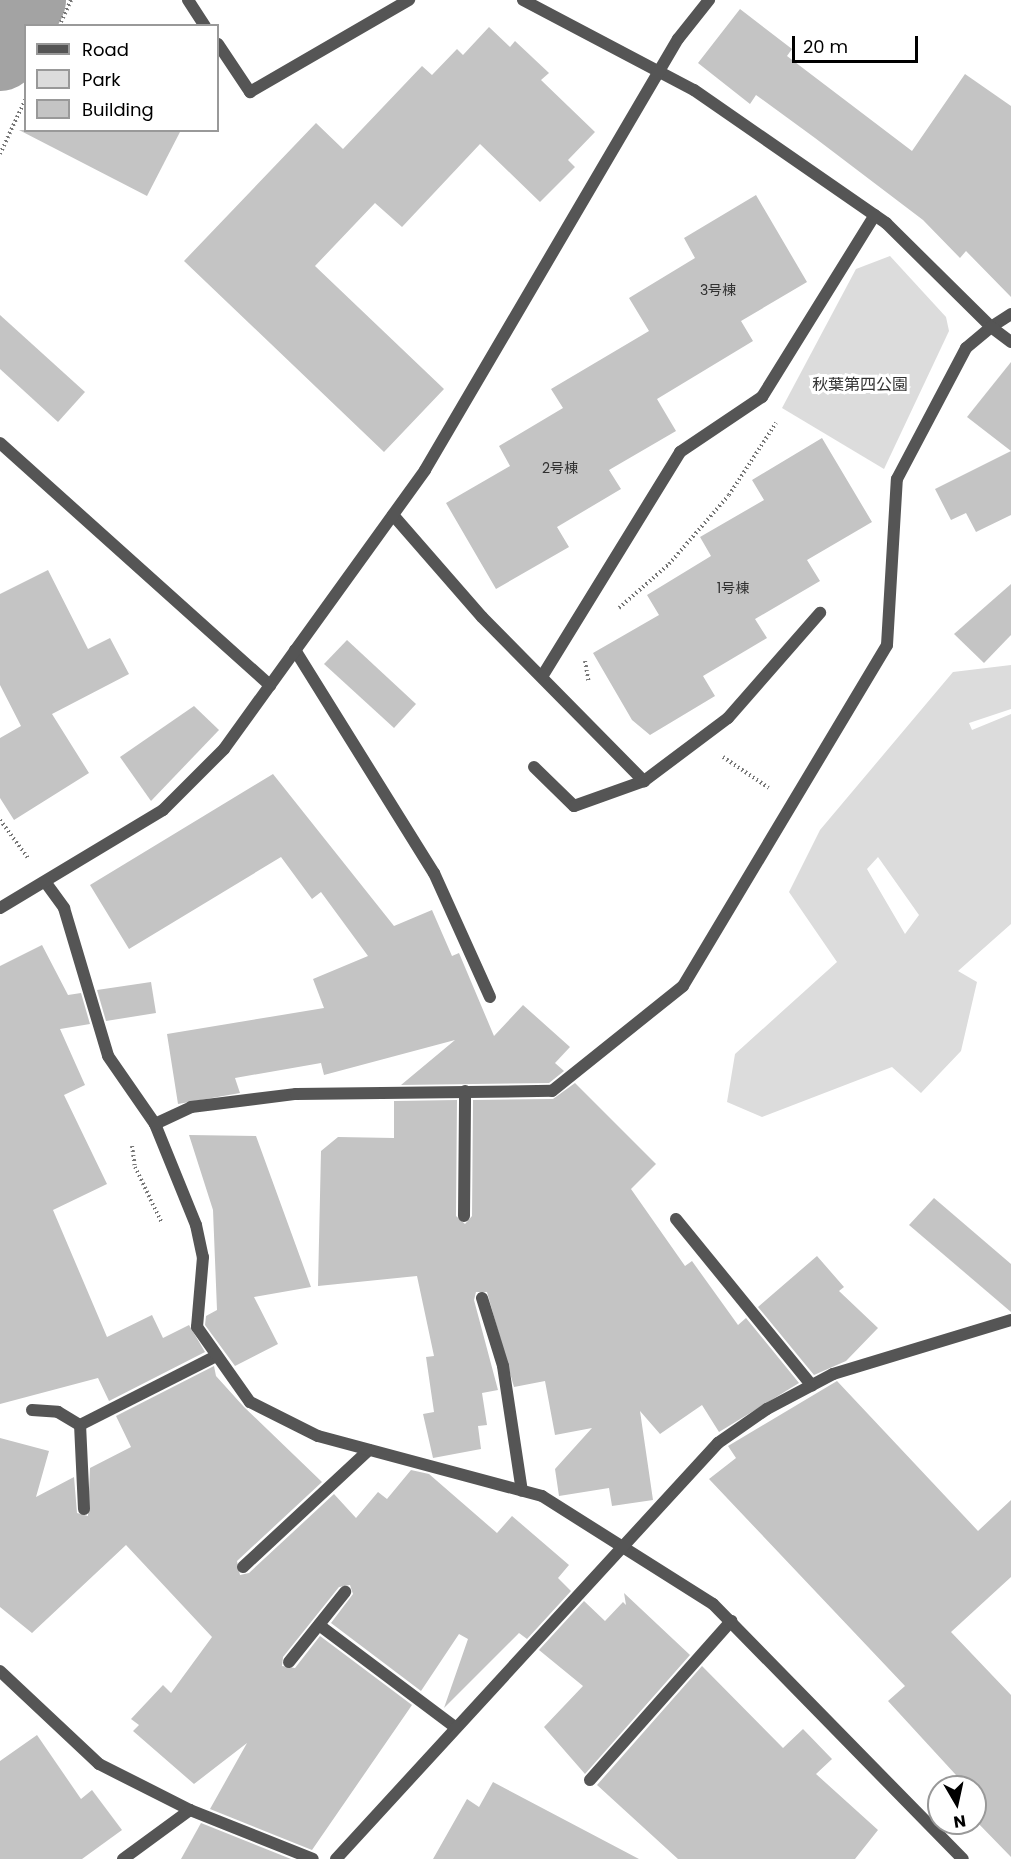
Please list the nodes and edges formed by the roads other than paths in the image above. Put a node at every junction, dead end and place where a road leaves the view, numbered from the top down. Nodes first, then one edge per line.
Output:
1 (188, 0) edge
2 (409, 0) edge
3 (523, 0) edge
4 (709, 0) edge
5 (204, 24) edge
6 (219, 46) edge
7 (663, 72) junction
8 (875, 215) junction
9 (1011, 314) edge
10 (991, 327) junction
11 (1011, 342) edge
12 (0, 443) edge
13 (393, 515) junction
14 (820, 613) dead end
15 (295, 650) junction
16 (543, 675) junction
17 (270, 684) junction
18 (534, 767) dead end
19 (644, 782) junction
20 (46, 883) junction
21 (0, 908) edge
22 (490, 997) dead end
23 (465, 1091) junction
24 (155, 1124) junction
25 (464, 1216) dead end
26 (676, 1219) dead end
27 (482, 1298) dead end
28 (1011, 1320) edge
29 (216, 1356) junction
30 (812, 1386) junction
31 (32, 1410) dead end
32 (80, 1425) junction
33 (369, 1450) junction
34 (522, 1491) junction
35 (84, 1509) dead end
36 (622, 1543) junction
37 (243, 1568) dead end
38 (345, 1592) dead end
39 (731, 1622) junction
40 (319, 1624) junction
41 (289, 1662) dead end
42 (0, 1671) edge
43 (455, 1727) junction
44 (590, 1779) dead end
45 (190, 1810) junction
46 (285, 1854) edge
47 (123, 1859) edge
48 (313, 1859) edge
49 (336, 1859) edge
50 (963, 1859) edge

1 - 5 street
2 - 6 street
3 - 7 street
4 - 7 street
7 - 8 street
7 - 13 street
8 - 10 street
8 - 16 street
9 - 10 street
10 - 11 street
10 - 23 street
12 - 17 street
13 - 15 street
13 - 16 street
14 - 19 street
15 - 17 street
15 - 22 street
16 - 19 street
17 - 20 street
18 - 19 street
20 - 21 street
20 - 24 street
23 - 24 street
23 - 25 street
24 - 29 street
26 - 30 street
27 - 34 street
28 - 30 street
29 - 32 street
29 - 33 street
30 - 36 street
31 - 32 street
32 - 35 street
33 - 34 street
33 - 37 street
34 - 36 street
36 - 39 street
36 - 43 street
38 - 40 street
39 - 44 street
39 - 50 street
40 - 41 street
40 - 43 street
42 - 45 street
43 - 49 street
45 - 46 street
45 - 47 street
46 - 48 street

